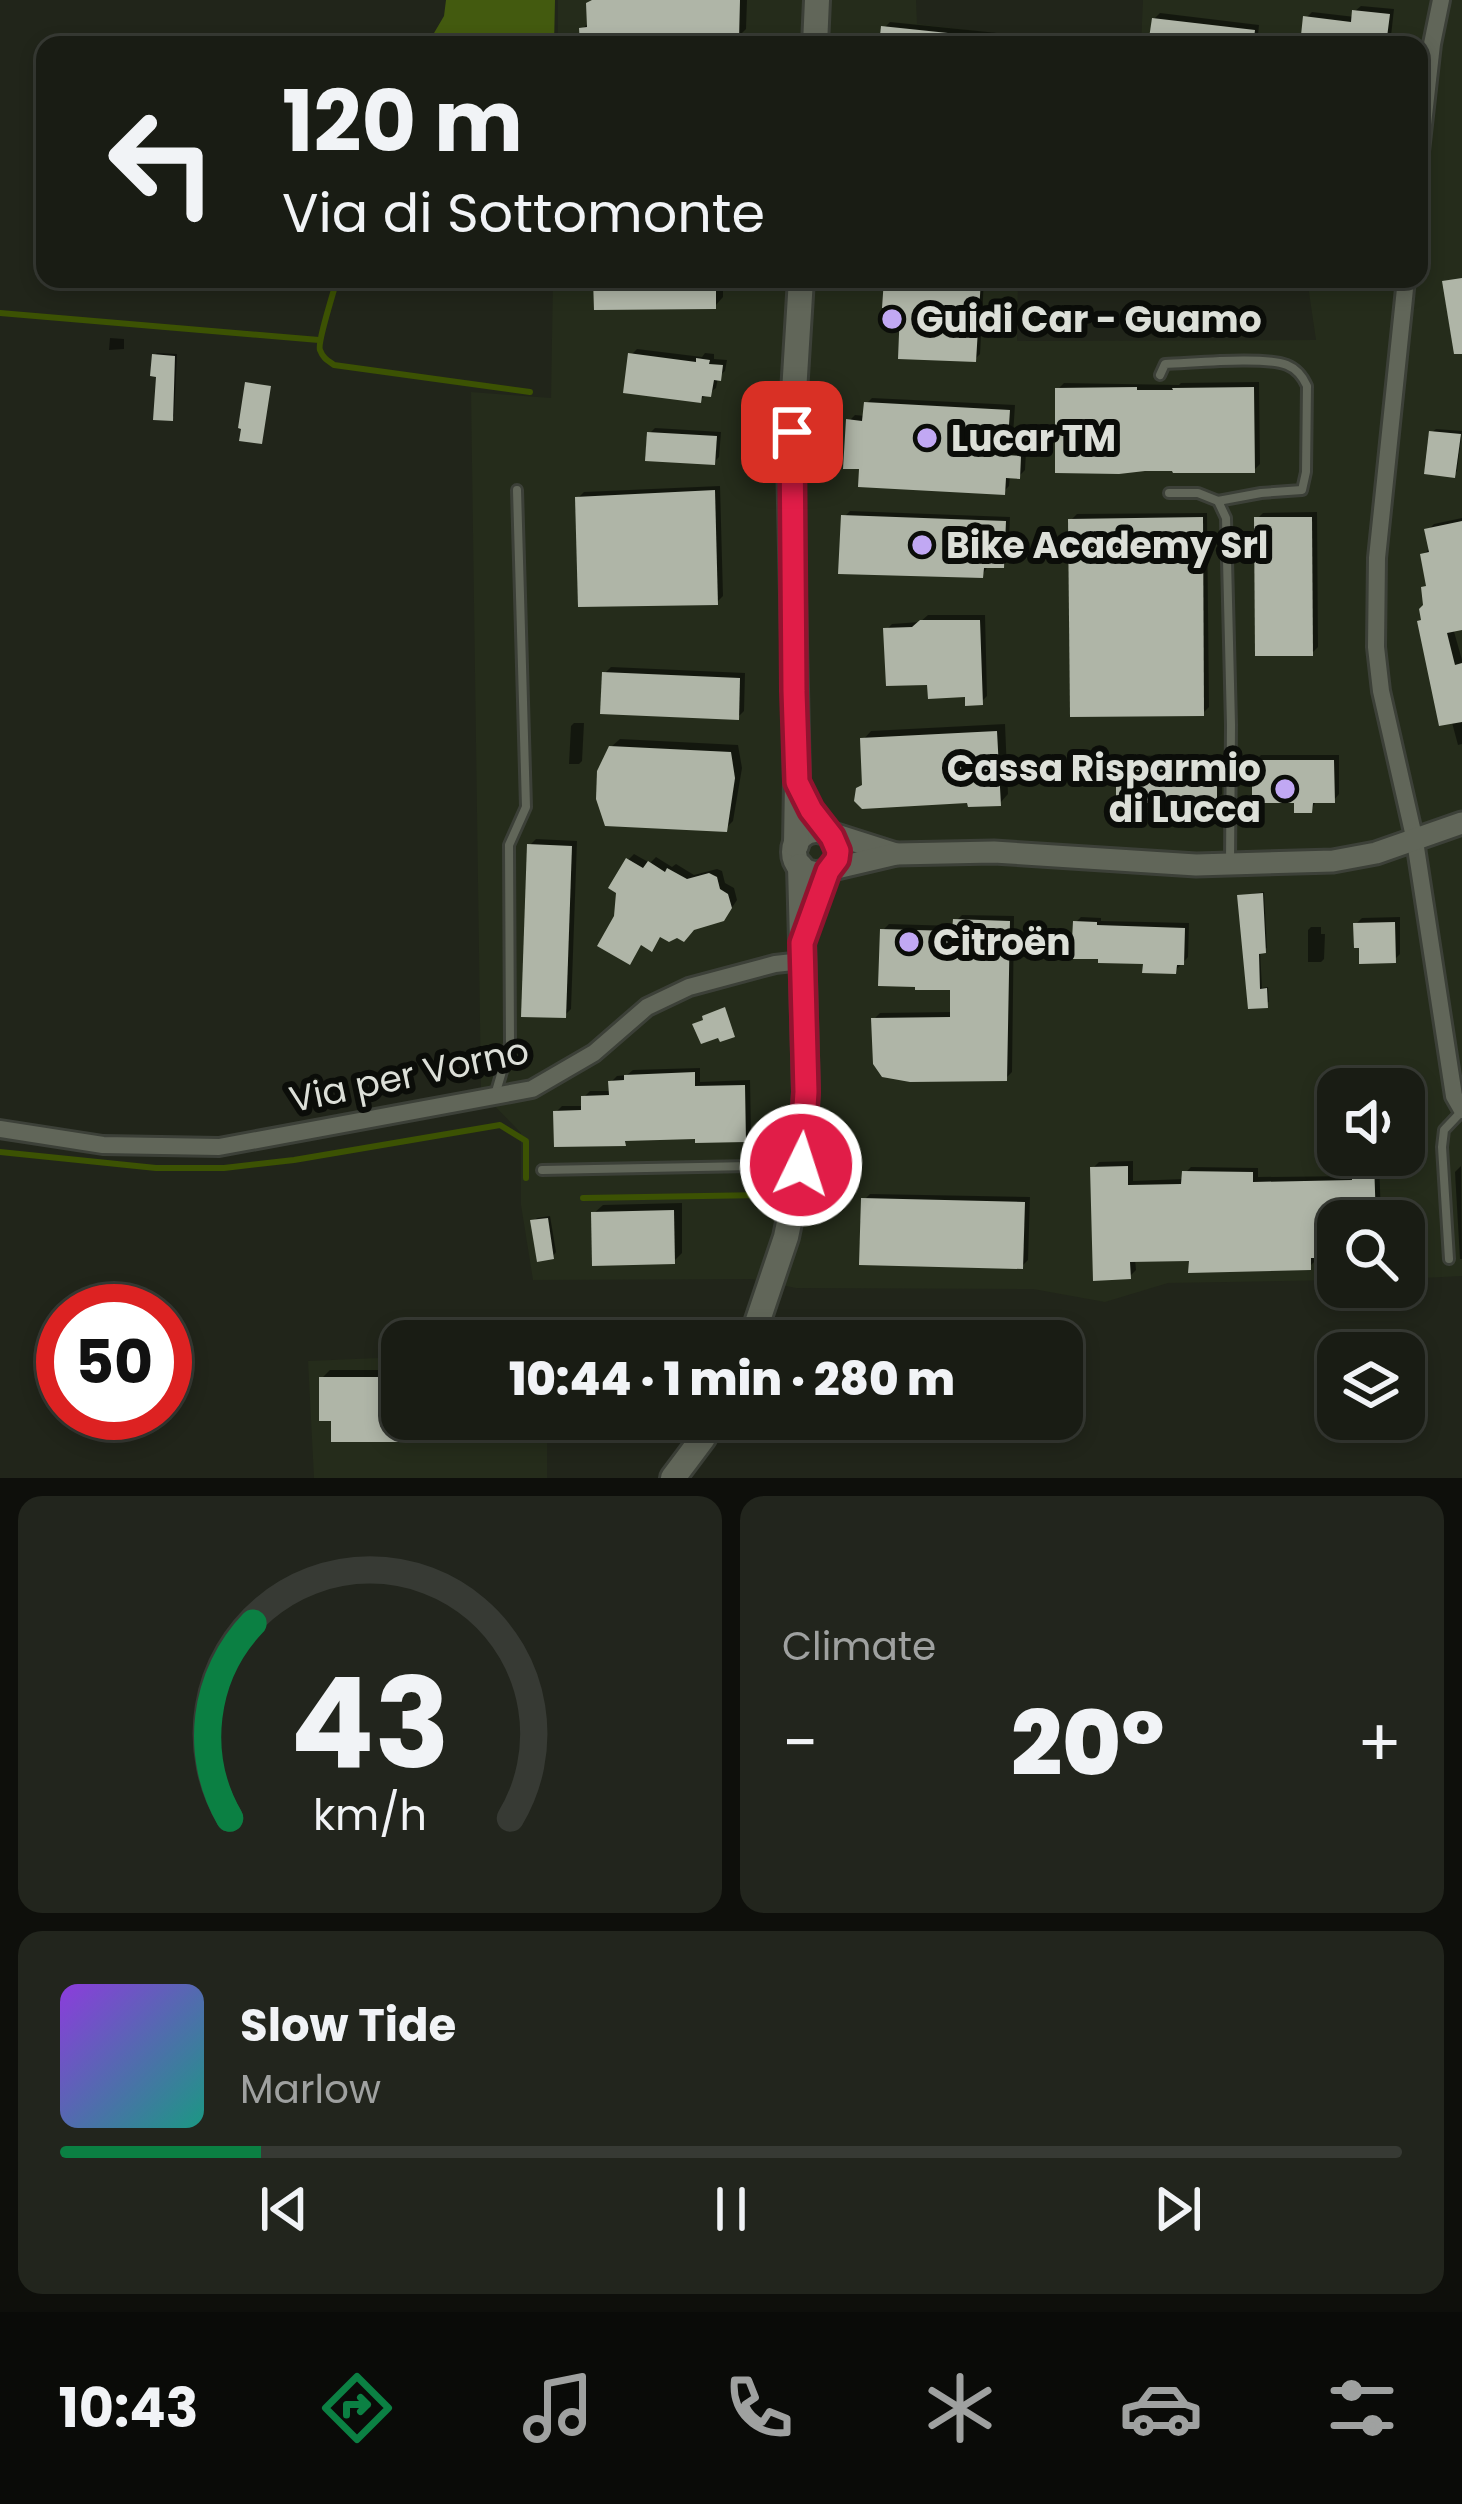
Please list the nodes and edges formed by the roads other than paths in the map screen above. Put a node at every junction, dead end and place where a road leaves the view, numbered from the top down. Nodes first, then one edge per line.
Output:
1 (817, 0) edge
2 (1441, 0) edge
3 (815, 36) edge
4 (1428, 80) edge
5 (800, 288) edge
6 (1405, 288) edge
7 (1160, 375) dead end
8 (517, 490) dead end
9 (1168, 493) dead end
10 (1218, 501) junction
11 (797, 782) junction
12 (1462, 823) edge
13 (826, 832) junction
14 (1415, 841) junction
15 (896, 854) junction
16 (798, 856) junction
17 (1230, 865) junction
18 (828, 871) junction
19 (802, 952) junction
20 (495, 1096) junction
21 (1462, 1111) edge
22 (0, 1129) edge
23 (801, 1165) junction
24 (542, 1170) dead end
25 (1449, 1259) dead end
26 (758, 1320) edge
27 (702, 1440) edge
28 (673, 1478) edge

1 - 3 main road
2 - 4 street
5 - 11 main road
6 - 14 street
7 - 10 lane
8 - 20 lane
9 - 10 lane
10 - 17 lane
11 - 13 main road
11 - 16 main road
12 - 14 street
13 - 15 street
13 - 16 main road
13 - 18 main road
14 - 17 street
14 - 21 street
15 - 17 street
15 - 18 street
16 - 18 main road
16 - 19 main road
18 - 19 main road
19 - 20 street, Via per Vorno
19 - 23 main road
20 - 22 street, Via per Vorno
21 - 25 lane
23 - 24 lane
23 - 26 main road
27 - 28 main road

